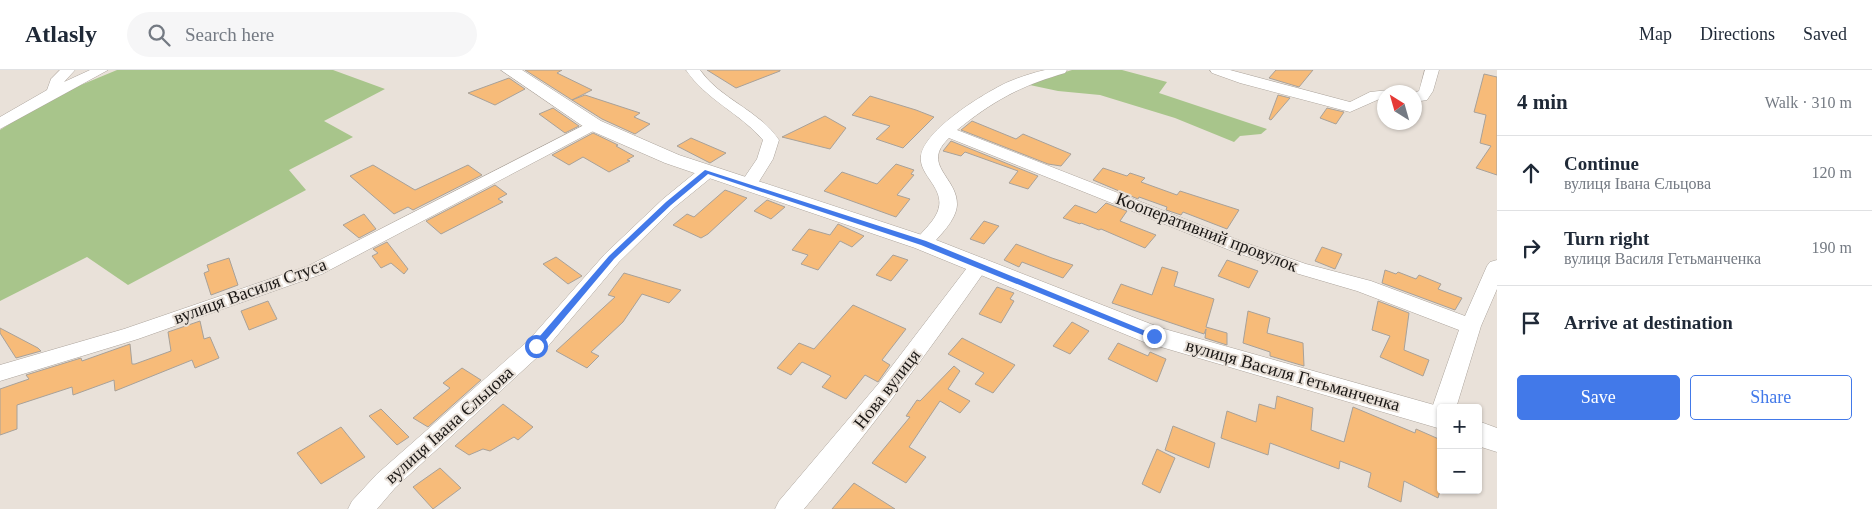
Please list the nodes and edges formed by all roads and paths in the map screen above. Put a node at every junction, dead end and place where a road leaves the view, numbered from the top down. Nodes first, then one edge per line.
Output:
1 (68, 70) edge
2 (101, 70) edge
3 (510, 70) edge
4 (693, 70) edge
5 (1060, 70) edge
6 (1217, 70) edge
7 (1432, 70) edge
8 (54, 92) junction
9 (1377, 94) edge
10 (1422, 97) edge
11 (0, 124) edge
12 (594, 125) junction
13 (944, 131) junction
14 (707, 172) junction
15 (749, 184) junction
16 (923, 243) junction
17 (980, 264) junction
18 (1497, 266) edge
19 (1471, 326) junction
20 (0, 373) edge
21 (1445, 404) edge
22 (1437, 417) edge
23 (1482, 434) edge
24 (1497, 440) edge
25 (361, 509) edge
26 (788, 509) edge

1 - 8 street
2 - 8 street
3 - 12 street, вулиця Василя Гетьманченка
4 - 15 street
5 - 13 street
6 - 9 street
7 - 10 street
8 - 11 street
12 - 14 street, вулиця Василя Гетьманченка
12 - 20 street, вулиця Василя Стуса
13 - 16 street
13 - 19 street, Кооперативний провулок
14 - 15 street, вулиця Василя Гетьманченка
14 - 25 street, вулиця Івана Єльцова
15 - 16 street, вулиця Василя Гетьманченка
16 - 17 street, вулиця Василя Гетьманченка
17 - 22 street, вулиця Василя Гетьманченка
17 - 26 street, Нова вулиця
18 - 19 street
19 - 21 street
23 - 24 street

